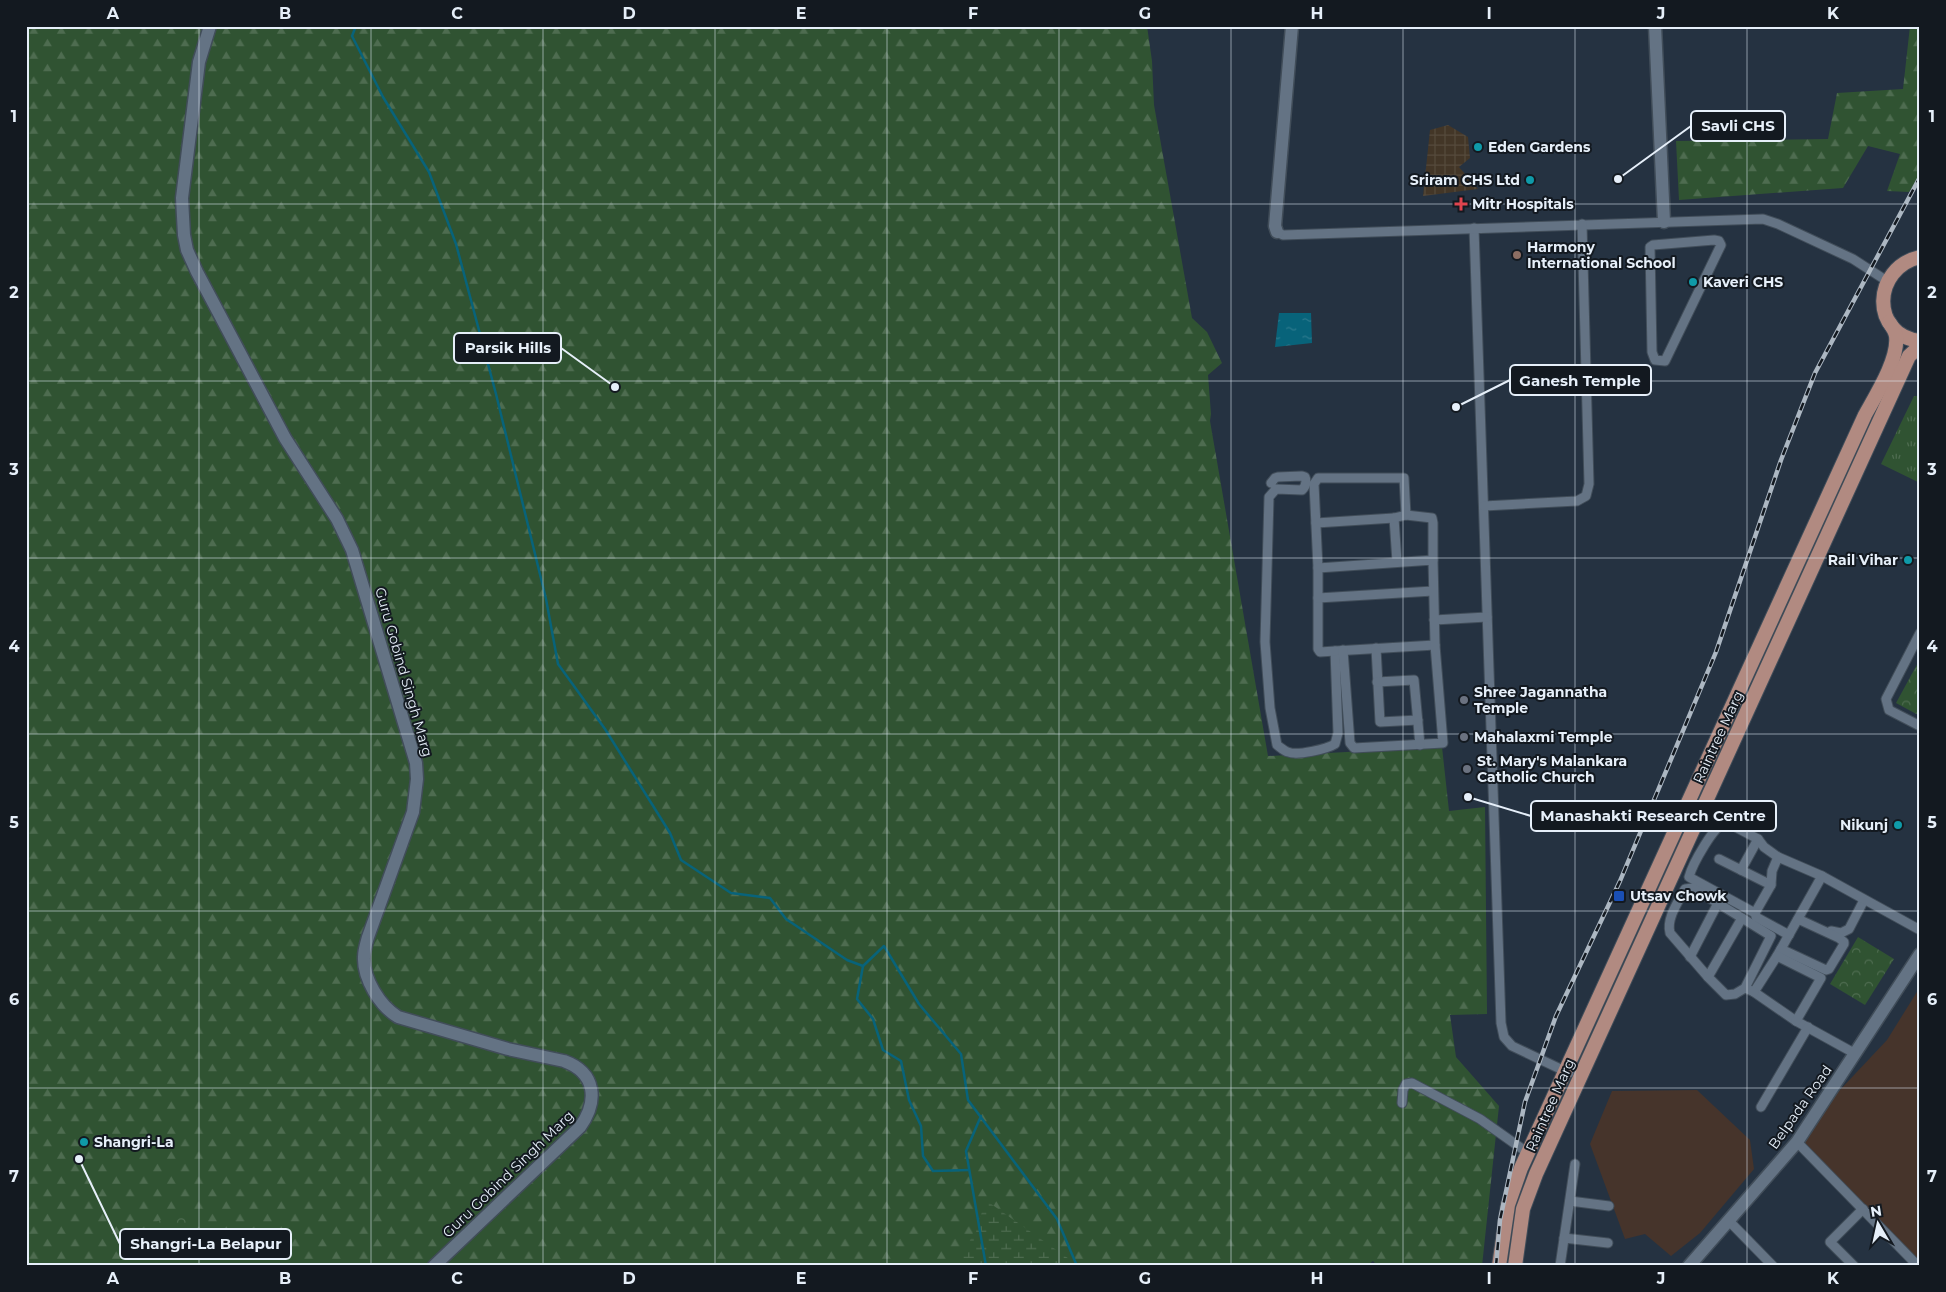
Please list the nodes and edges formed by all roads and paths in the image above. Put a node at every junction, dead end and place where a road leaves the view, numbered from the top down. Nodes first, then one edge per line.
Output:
1 (210, 26) edge
2 (1292, 26) edge
3 (1655, 26) edge
4 (1664, 222) junction
5 (1582, 224) junction
6 (1474, 228) junction
7 (1277, 232) joint
8 (1920, 257) edge
9 (1887, 281) junction
10 (1652, 312) joint
11 (1889, 322) junction
12 (1920, 342) edge
13 (1920, 346) edge
14 (1271, 483) dead end
15 (1484, 506) junction
16 (1406, 515) junction
17 (1394, 518) junction
18 (1316, 523) junction
19 (1433, 560) junction
20 (1397, 562) junction
21 (1318, 568) junction
22 (1433, 591) junction
23 (1318, 598) junction
24 (1487, 617) junction
25 (1434, 620) junction
26 (1920, 633) edge
27 (1435, 645) junction
28 (1376, 648) junction
29 (1339, 650) junction
30 (1377, 682) junction
31 (1418, 720) junction
32 (1920, 726) edge
33 (1420, 745) junction
34 (1758, 840) junction
35 (1778, 857) junction
36 (1719, 859) dead end
37 (1741, 870) junction
38 (1822, 876) junction
39 (1771, 885) junction
40 (1864, 900) junction
41 (1718, 903) junction
42 (1755, 913) junction
43 (1799, 917) junction
44 (1742, 918) junction
45 (1920, 930) edge
46 (1789, 935) junction
47 (1770, 938) junction
48 (1781, 950) junction
49 (1920, 954) edge
50 (1690, 956) junction
51 (1708, 977) junction
52 (1745, 988) junction
53 (1754, 992) junction
54 (1806, 1012) dead end
55 (1801, 1024) junction
56 (1854, 1053) junction
57 (1565, 1071) junction
58 (1579, 1077) junction
59 (1402, 1103) dead end
60 (1762, 1107) dead end
61 (1797, 1142) junction
62 (1528, 1153) junction
63 (1575, 1164) dead end
64 (1570, 1201) junction
65 (1609, 1206) dead end
66 (1862, 1209) junction
67 (1729, 1220) junction
68 (1564, 1238) junction
69 (1608, 1243) dead end
70 (1499, 1265) edge
71 (434, 1266) edge
72 (1510, 1266) edge
73 (1515, 1266) edge
74 (1560, 1266) edge
75 (1689, 1266) edge
76 (1773, 1266) edge
77 (1854, 1266) edge
78 (1918, 1266) edge

1 - 71 street, Guru Gobind Singh Marg
2 - 7 street
3 - 4 street
4 - 5 street
4 - 9 street
5 - 6 street
5 - 15 street
6 - 7 street
6 - 15 street
8 - 9 main road
9 - 11 main road
10 - 10 street
11 - 12 main road
11 - 57 main road, Raintree Marg
13 - 58 main road, Raintree Marg
14 - 29 street
15 - 24 street
16 - 17 street
16 - 18 street
16 - 19 street
17 - 18 street
17 - 20 street
18 - 21 street
19 - 20 street
19 - 22 street
20 - 21 street
21 - 23 street
22 - 23 street
22 - 25 street
23 - 29 street
24 - 25 street
24 - 57 street
25 - 27 street
26 - 32 street
27 - 28 street
27 - 33 street
28 - 29 street
28 - 30 street
29 - 33 street
30 - 31 street
30 - 31 street
31 - 33 street
34 - 35 street
34 - 37 street
34 - 42 street
35 - 38 street
35 - 39 street
36 - 37 street
37 - 39 street
38 - 40 street
38 - 43 street
39 - 42 street
40 - 43 street
40 - 45 street
41 - 44 street
41 - 50 street
41 - 50 street
42 - 46 street
43 - 46 street
43 - 48 street
44 - 47 street
44 - 51 street
46 - 48 street
47 - 48 street
47 - 52 street
48 - 53 street
48 - 55 street
49 - 56 street, Belpada Road
50 - 51 street
51 - 52 street
52 - 53 street
53 - 55 street
54 - 55 street
55 - 56 street
55 - 60 street
56 - 61 street, Belpada Road
57 - 58 street
57 - 62 main road, Raintree Marg
58 - 73 main road, Raintree Marg
59 - 62 street
61 - 66 street
61 - 67 street, Belpada Road
62 - 70 main road, Raintree Marg
63 - 64 street
64 - 65 street
64 - 68 street
66 - 77 street
66 - 78 street
67 - 75 street, Belpada Road
67 - 76 street
68 - 69 street
68 - 74 street
70 - 72 street

